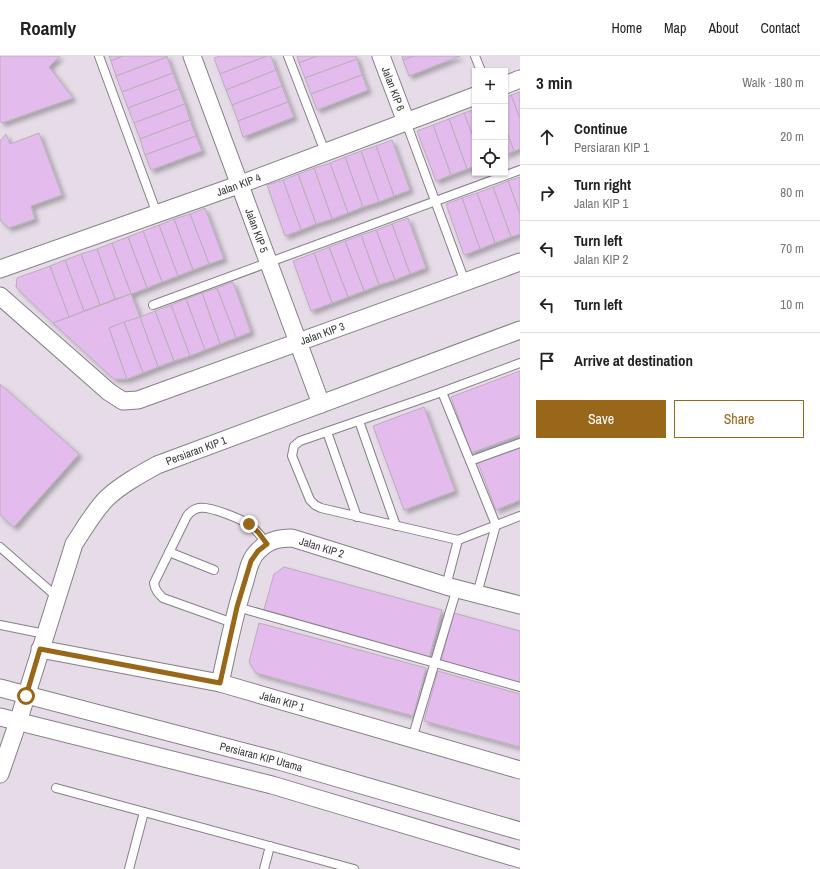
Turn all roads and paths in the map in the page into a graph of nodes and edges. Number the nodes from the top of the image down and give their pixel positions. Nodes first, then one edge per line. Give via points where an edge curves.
1 (99, 56) edge
2 (192, 56) edge
3 (288, 56) edge
4 (381, 56) edge
5 (475, 56) edge
6 (480, 68) edge
7 (520, 79) edge
8 (508, 84) edge
9 (472, 97) edge
10 (406, 122) junction
11 (325, 152) junction
12 (520, 170) edge
13 (241, 184) junction
14 (435, 201) junction
15 (157, 214) junction
16 (269, 262) junction
17 (520, 262) edge
18 (0, 269) edge
19 (465, 282) junction
20 (0, 296) edge
21 (153, 305) dead end
22 (520, 330) edge
23 (299, 342) junction
24 (520, 363) edge
25 (442, 392) junction
26 (321, 404) junction
27 (359, 421) junction
28 (327, 432) junction
29 (520, 443) edge
30 (470, 461) junction
31 (357, 516) junction
32 (520, 516) edge
33 (496, 525) junction
34 (396, 526) junction
35 (458, 540) junction
36 (267, 544) junction
37 (0, 548) edge
38 (169, 552) junction
39 (214, 570) dead end
40 (451, 587) junction
41 (477, 594) junction
42 (57, 597) junction
43 (520, 605) edge
44 (237, 607) junction
45 (233, 623) junction
46 (0, 625) edge
47 (43, 641) junction
48 (435, 664) junction
49 (220, 683) junction
50 (520, 687) edge
51 (0, 688) edge
52 (26, 696) junction
53 (0, 717) edge
54 (18, 722) junction
55 (412, 739) junction
56 (520, 770) edge
57 (0, 775) edge
58 (56, 788) dead end
59 (144, 812) junction
60 (520, 831) edge
61 (270, 846) junction
62 (520, 859) edge
63 (129, 869) edge
64 (264, 869) edge
65 (354, 869) edge

1 - 15 lane
2 - 13 street, Jalan KIP 5
3 - 11 lane
4 - 10 street, Jalan KIP 6
5 - 6 lane
7 - 8 street
9 - 10 street, Jalan KIP 4
10 - 11 street, Jalan KIP 4
10 - 14 lane
11 - 13 street, Jalan KIP 4
12 - 14 lane
13 - 15 street, Jalan KIP 4
13 - 16 street, Jalan KIP 5
14 - 16 lane
14 - 19 lane
15 - 18 street, Jalan KIP 4
16 - 21 lane
16 - 23 street, Jalan KIP 5
17 - 19 street, Jalan KIP 3
19 - 23 street, Jalan KIP 3
20 - 23 street, Jalan KIP 3 via 109,392 123,401 138,400
22 - 26 street, Persiaran KIP 1
23 - 26 street, Jalan KIP 5
24 - 25 lane
25 - 27 lane
25 - 30 lane
26 - 42 street, Persiaran KIP 1 via 156,466 135,477 107,498 74,544
27 - 28 lane
27 - 34 lane
28 - 31 lane
28 - 31 lane via 300,441 294,446 292,456 310,500 315,505
29 - 30 lane
30 - 33 lane
31 - 34 lane
32 - 33 lane
33 - 35 lane
33 - 41 lane
34 - 35 lane
35 - 40 lane
36 - 38 lane via 249,524 235,517 199,508 186,516
36 - 40 street, Jalan KIP 2 via 279,538 292,538
36 - 44 street, Jalan KIP 2 via 251,561
37 - 42 lane
38 - 39 lane
38 - 45 lane via 154,583 157,593 163,598
40 - 41 street, Jalan KIP 2
40 - 48 lane
41 - 43 street, Jalan KIP 2
42 - 47 street, Persiaran KIP 1
44 - 45 street, Jalan KIP 2
44 - 48 lane
45 - 49 street, Jalan KIP 2
46 - 47 lane
47 - 49 street, Jalan KIP 1
47 - 52 street, Persiaran KIP 1
48 - 50 lane
48 - 55 lane
49 - 55 street, Jalan KIP 1
51 - 52 street, Persiaran KIP Utama
52 - 54 street, Persiaran KIP 1
52 - 60 street, Persiaran KIP Utama via 279,761
53 - 54 street
54 - 57 street, Persiaran KIP 1
54 - 62 street via 272,785
55 - 56 street, Jalan KIP 1
58 - 59 lane
59 - 61 lane
59 - 63 lane
61 - 64 lane
61 - 65 lane

